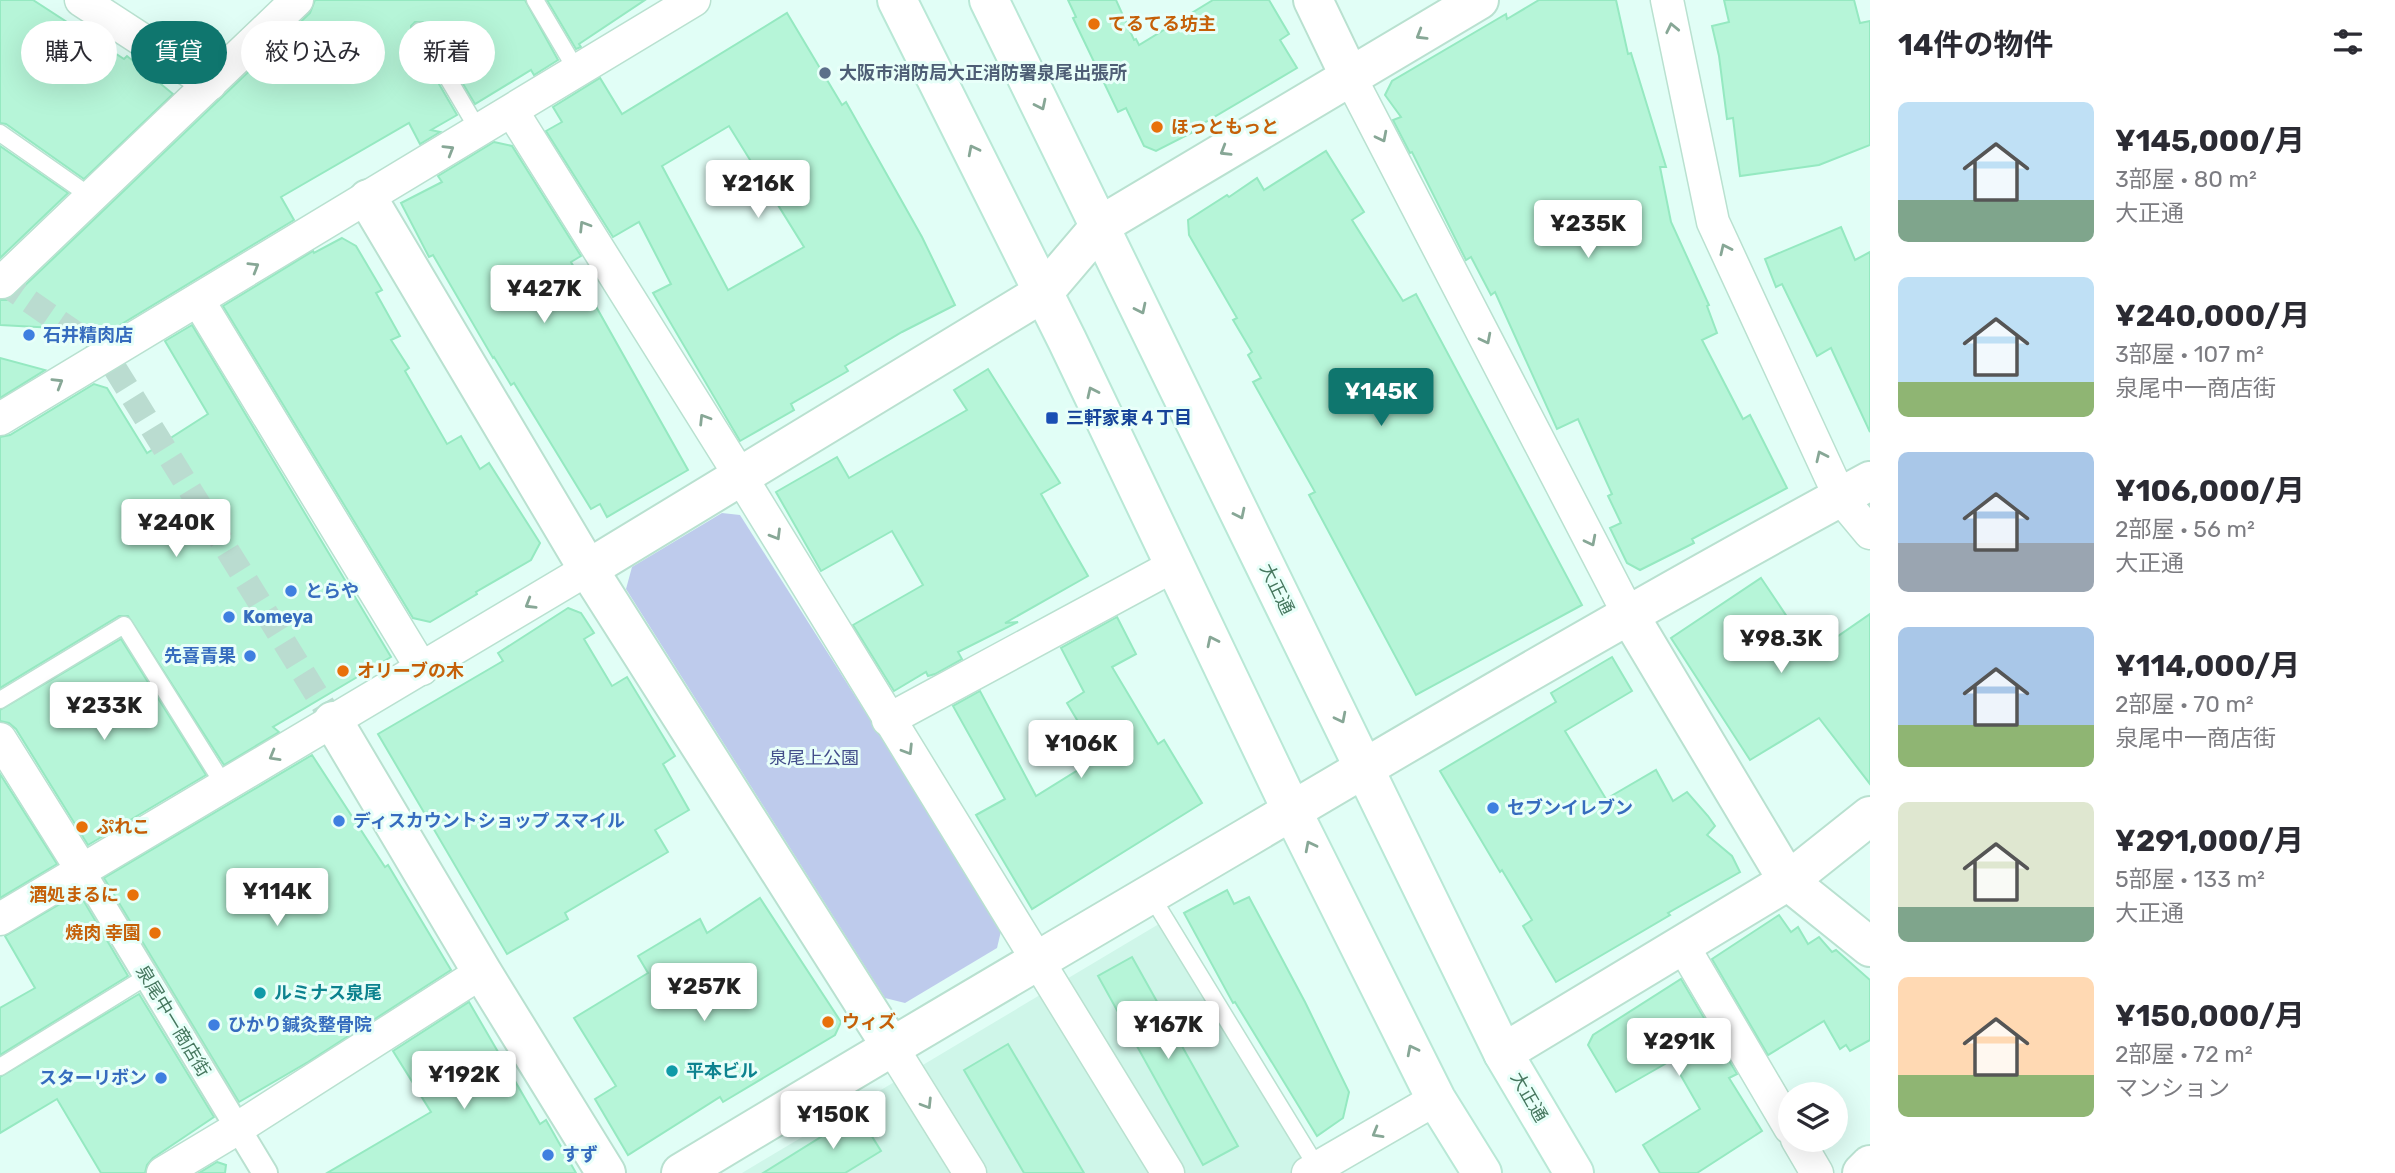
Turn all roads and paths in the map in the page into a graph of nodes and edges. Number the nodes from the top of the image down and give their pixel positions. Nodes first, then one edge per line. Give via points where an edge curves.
1 (81, 0) edge
2 (297, 0) edge
3 (535, 0) edge
4 (897, 0) edge
5 (989, 0) edge
6 (1314, 0) edge
7 (1479, 0) edge
8 (1667, 0) edge
9 (686, 2) edge
10 (131, 33) edge
11 (227, 68) edge
12 (577, 71) junction
13 (1350, 76) junction
14 (210, 84) edge
15 (451, 84) edge
16 (512, 111) junction
17 (479, 131) junction
18 (0, 133) edge
19 (90, 196) junction
20 (368, 199) junction
21 (1101, 225) junction
22 (2, 282) edge
23 (1044, 292) junction
24 (198, 300) junction
25 (0, 419) edge
26 (741, 477) junction
27 (1855, 489) edge
28 (1870, 533) edge
29 (1175, 565) junction
30 (588, 569) junction
31 (1629, 615) junction
32 (422, 669) junction
33 (0, 700) edge
34 (888, 720) junction
35 (333, 722) junction
36 (1, 744) edge
37 (1366, 768) junction
38 (224, 785) junction
39 (1292, 811) junction
40 (1870, 816) edge
41 (82, 870) junction
42 (1788, 881) junction
43 (1150, 894) junction
44 (0, 919) edge
45 (1683, 946) junction
46 (1870, 947) edge
47 (1038, 960) junction
48 (482, 972) junction
49 (146, 977) junction
50 (891, 1046) junction
51 (1503, 1053) junction
52 (0, 1067) edge
53 (1436, 1099) junction
54 (1778, 1108) edge
55 (238, 1128) junction
56 (1805, 1152) edge
57 (1870, 1166) edge
58 (1315, 1171) edge
59 (163, 1173) edge
60 (265, 1173) edge
61 (606, 1173) edge
62 (681, 1173) edge
63 (970, 1173) edge
64 (1168, 1173) edge
65 (1482, 1173) edge
66 (1574, 1173) edge
67 (1817, 1173) edge
68 (1862, 1173) edge

1 - 10 street
2 - 11 street
3 - 12 lane
23 -> 4 street
5 -> 21 street, 大正通
6 - 13 street
7 -> 13 street
27 -> 8 street via 1713,222
9 - 12 street
12 - 16 street
13 -> 21 street
13 -> 31 street
14 - 19 street
15 - 17 lane
16 - 17 street
26 -> 16 street
20 -> 17 street
18 - 19 lane
19 - 22 street
24 -> 20 street
20 - 30 street
21 - 23 street
21 -> 37 street, 大正通
23 - 26 street
29 -> 23 street
25 -> 24 street
24 - 32 street
26 - 30 street
26 -> 34 street
27 - 28 street
27 - 31 street
29 - 34 street
39 -> 29 street
30 -> 32 street
30 - 50 street
31 - 37 street
31 - 42 street
32 - 35 street
33 - 38 lane via 124,625
34 -> 47 street
35 -> 38 street
35 - 48 street
36 - 41 street
37 - 39 street
37 - 51 street, 大正通
38 - 41 street
39 - 43 street
53 -> 39 street
40 - 42 street
41 - 44 street
41 - 49 street, 泉尾中一商店街
42 - 45 street
42 - 46 street
43 - 47 street
43 - 58 lane
45 - 51 street
45 - 54 street
47 - 50 street
47 - 64 street
48 - 55 street
48 - 61 street
49 - 52 lane
49 - 55 street, 泉尾中一商店街
50 - 62 street
50 -> 63 street
51 - 66 street, 大正通
53 -> 58 street
53 - 65 street
55 - 59 street
55 - 60 street, 泉尾中一商店街
56 - 67 street
57 - 68 street

